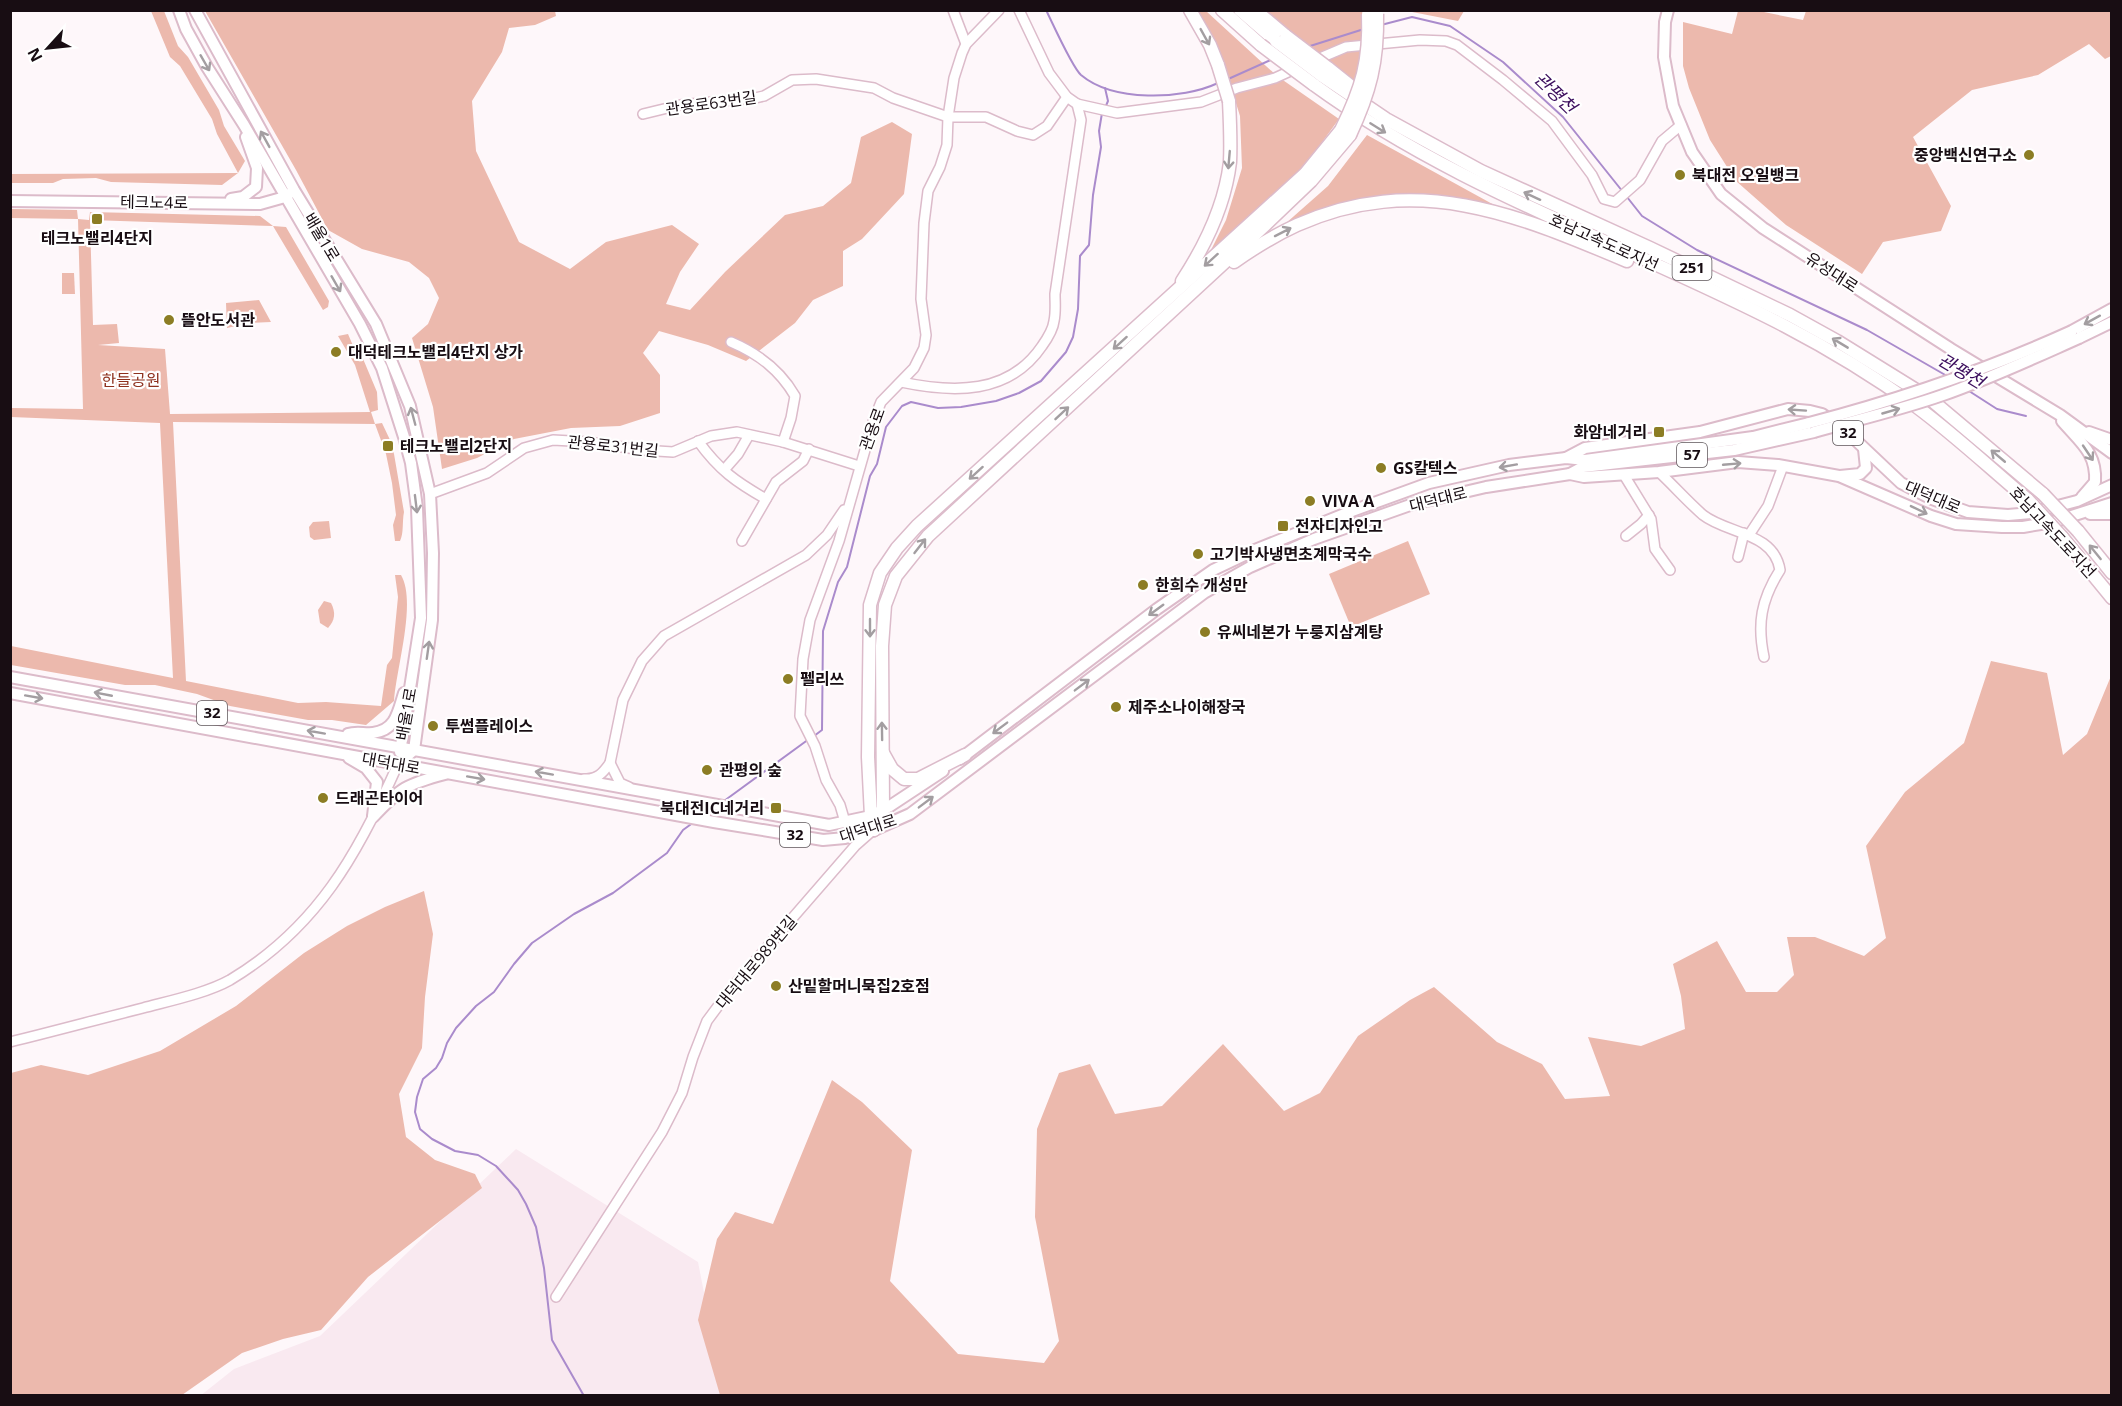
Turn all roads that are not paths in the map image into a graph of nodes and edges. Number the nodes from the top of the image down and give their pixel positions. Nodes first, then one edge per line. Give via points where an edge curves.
1 (179, 10) edge
2 (195, 10) edge
3 (953, 10) edge
4 (999, 10) edge
5 (1018, 10) edge
6 (1190, 10) edge
7 (1222, 10) edge
8 (1240, 10) edge
9 (1255, 10) edge
10 (1668, 10) edge
11 (1372, 12) edge
12 (1281, 38) junction
13 (966, 44) junction
14 (1321, 76) junction
15 (1066, 97) junction
16 (1080, 105) junction
17 (643, 114) dead end
18 (948, 117) junction
19 (244, 125) junction
20 (1681, 125) junction
21 (1346, 132) junction
22 (289, 194) junction
23 (10, 201) edge
24 (222, 203) junction
25 (1198, 286) junction
26 (1164, 303) junction
27 (2112, 309) edge
28 (2112, 322) edge
29 (1784, 326) junction
30 (2076, 335) junction
31 (731, 342) dead end
32 (901, 382) junction
33 (2052, 410) junction
34 (1812, 427) junction
35 (2081, 429) junction
36 (749, 435) junction
37 (2112, 440) edge
38 (698, 441) junction
39 (783, 442) junction
40 (809, 449) junction
41 (1864, 449) junction
42 (2112, 453) edge
43 (1566, 458) junction
44 (859, 466) junction
45 (1783, 466) junction
46 (724, 470) junction
47 (1659, 472) junction
48 (1570, 474) junction
49 (1624, 475) junction
50 (1839, 476) junction
51 (2112, 485) edge
52 (430, 494) junction
53 (2092, 494) junction
54 (852, 495) junction
55 (766, 500) junction
56 (2077, 501) junction
57 (2112, 503) edge
58 (2112, 514) edge
59 (1649, 515) junction
60 (2080, 515) junction
61 (1747, 534) junction
62 (826, 535) junction
63 (1626, 536) dead end
64 (742, 541) dead end
65 (839, 541) junction
66 (1738, 557) dead end
67 (1670, 570) dead end
68 (2112, 573) edge
69 (2112, 598) edge
70 (1764, 657) dead end
71 (10, 676) edge
72 (411, 684) junction
73 (10, 693) edge
74 (125, 698) junction
75 (101, 710) junction
76 (342, 736) junction
77 (400, 747) junction
78 (414, 750) junction
79 (883, 752) junction
80 (341, 753) junction
81 (965, 755) junction
82 (610, 763) junction
83 (398, 764) junction
84 (448, 773) junction
85 (576, 779) junction
86 (633, 789) junction
87 (883, 810) junction
88 (871, 816) junction
89 (373, 817) junction
90 (845, 822) junction
91 (874, 830) junction
92 (10, 1042) edge
93 (556, 1297) dead end

1 -> 19 main road, 배울1로 via 207,67
22 -> 2 main road, 배울1로
3 - 13 street
4 - 13 street
5 - 15 street via 1049,73
6 -> 26 highway, bridge via 1210,45 1229,102 1230,162 1222,200 1198,255
7 - 14 highway, 호남고속도로지선 / 251, bridge via 1261,45
8 - 12 highway
9 - 12 highway
10 - 20 main road, 유성대로 via 1664,57 1673,106
11 - 21 highway, bridge via 1378,41 1373,75 1365,104
12 - 14 highway, bridge
13 - 18 street, 관용로 via 954,78
14 -> 29 highway, 호남고속도로지선 / 251 via 1377,128 1476,182
68 -> 14 highway, 호남고속도로지선 / 251, bridge via 2043,494 1929,398 1790,315 1481,171 1407,132 1396,118
15 - 16 street
15 - 18 street via 1047,126 1033,135 986,117
16 - 20 street via 1117,113 1201,102 1275,78 1346,46 1446,41 1457,45 1552,121 1592,175 1604,200 1615,202 1640,180 1662,141
16 - 32 street via 1054,323 1034,358 1020,370 980,387 928,388
17 - 18 street, 관용로63번길 via 680,105 755,98 792,80 816,79 874,88
18 - 32 street, 관용로 via 947,144 928,191 924,223 924,348
19 - 22 main road, 배울1로
19 - 24 main road via 257,168 255,187 243,197
20 - 33 main road, 유성대로 via 1692,152 1721,194 1763,228
21 - 25 highway via 1311,181
21 -> 26 highway
22 - 24 main road, 테크노4로 via 260,204
52 -> 22 main road, 배울1로 via 410,406 376,324
22 -> 72 main road, 배울1로 via 382,369 406,445 417,508 421,607
23 - 24 main road, 테크노4로
25 -> 29 highway via 1278,234 1319,216 1379,202 1438,201 1485,208 1555,230 1769,326
79 -> 25 highway via 885,605 896,576 928,536
26 -> 88 highway via 917,526 880,573 870,605
27 -> 30 main road, 57
28 - 30 main road, 57
29 - 69 highway, 호남고속도로지선 / 251, bridge via 1867,373 1918,408 2028,500
30 - 34 main road, 57, bridge
31 - 39 street via 776,369 795,396
32 - 44 street, 관용로 via 881,402
33 - 35 main road, 유성대로
33 -> 56 main road via 2091,454 2095,464 2095,482
34 - 43 main road, 대덕대로 / 57 via 1585,460
34 - 48 main road, 대덕대로 / 57 via 1734,450 1582,467
35 - 37 main road
35 - 42 main road, 유성대로
36 - 38 street, 관용로31번길 via 727,432
36 - 39 street, 관용로31번길
36 - 46 street
38 - 46 street
38 - 52 street, 관용로31번길 via 673,452 589,442 541,442 524,448 487,473
39 - 40 street, 관용로31번길
40 - 44 street, 관용로31번길
40 - 55 street via 803,461 776,482
41 -> 43 main road, 대덕대로 / 32 via 1822,414 1788,409 1700,432 1585,448
41 - 50 main road via 1866,468 1860,474
41 - 56 main road, 대덕대로 / 32 via 1901,483 1968,512 2031,513
43 -> 81 main road, 대덕대로 / 32 via 1509,465 1429,483 1290,535 1213,570
44 - 54 street, 관용로
47 -> 45 main road, 대덕대로 / 32 via 1738,462
45 - 50 main road, 대덕대로 / 32
45 - 61 street via 1768,506
46 - 55 street via 735,482
47 - 49 main road, 대덕대로 / 32
47 - 61 street via 1705,516
48 - 49 main road, 대덕대로 / 32
91 -> 48 main road, 대덕대로 / 32 via 910,814 1204,593 1250,567 1314,539 1413,504
49 - 59 street
50 -> 60 main road, 대덕대로 / 32 via 1956,524 2023,527
51 - 53 main road, 대덕대로 / 32
78 -> 52 main road, 배울1로 via 432,620 434,553
53 - 56 main road, 대덕대로 / 32
53 - 60 main road via 2101,499 2098,505
54 - 62 street
54 - 65 street, 관용로
55 - 64 street
57 - 60 main road, 대덕대로
58 - 60 main road, 32
59 - 63 street
59 - 67 street via 1655,549
61 - 66 street
61 - 70 street via 1774,552 1780,570 1762,605 1759,635
62 - 65 street
62 - 82 street via 806,555 664,636 642,662 623,700
65 - 90 street, 관용로 via 810,620 800,716
74 -> 71 main road, 대덕대로 / 32
72 - 76 main road via 405,690 398,715 387,729
72 - 77 main road, 배울1로
73 -> 75 main road, 대덕대로 / 32
74 - 75 main road via 125,708 109,706
76 -> 74 main road, 대덕대로 / 32
75 - 80 main road, 대덕대로 / 32
76 - 77 main road, 대덕대로 / 32
77 - 78 main road, 대덕대로 / 32
77 - 83 main road, 배울1로
78 - 83 main road, 배울1로
85 -> 78 main road, 대덕대로 / 32
79 - 81 highway via 892,769 904,779 918,778
79 - 87 highway
80 - 83 main road, 대덕대로 / 32
80 - 89 main road via 366,768 377,782
81 - 87 main road, 대덕대로 / 32
82 - 85 street via 591,780
82 - 86 street via 620,783
83 - 84 main road, 대덕대로 / 32
83 - 89 street
84 - 89 main road via 400,790
84 -> 91 main road, 대덕대로 / 32 via 823,840
85 - 86 main road, 대덕대로 / 32
86 - 90 main road, 대덕대로 / 32 via 829,825
87 - 88 main road, 대덕대로 / 32
87 - 91 highway
88 - 90 main road, 대덕대로 / 32
88 - 91 highway
89 - 92 street via 329,892 293,934 228,981 180,998
91 - 93 street, 대덕대로989번길 via 855,846 707,1021 682,1093 662,1132

